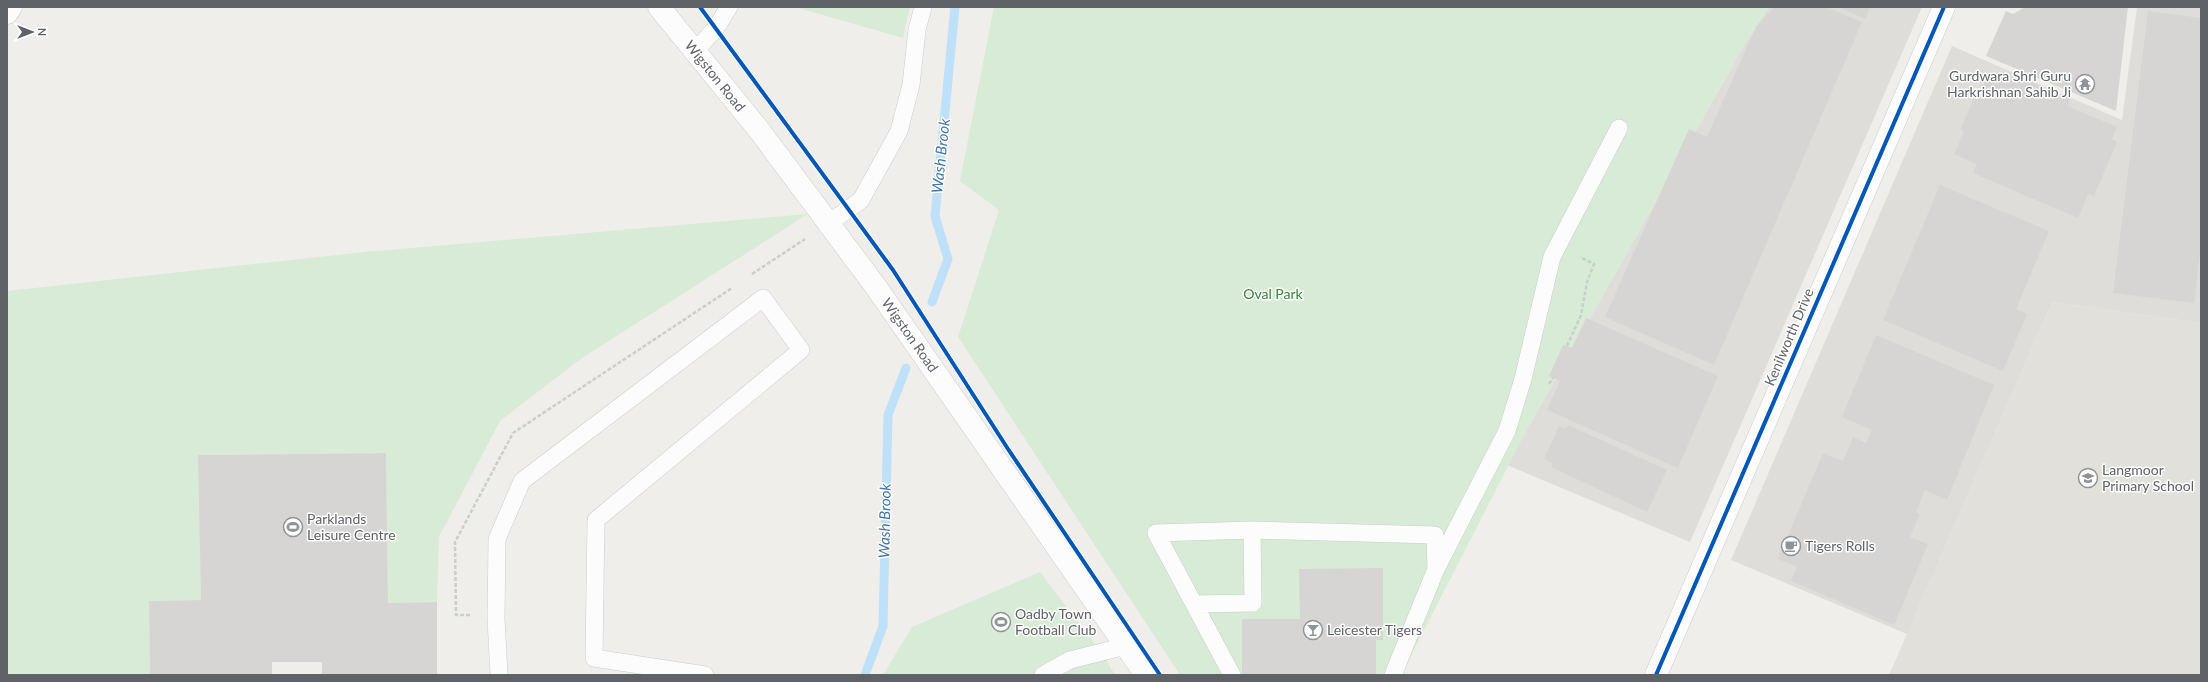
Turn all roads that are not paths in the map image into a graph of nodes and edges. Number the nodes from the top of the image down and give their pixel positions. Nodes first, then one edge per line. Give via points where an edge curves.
1 (11, 7) edge
2 (659, 7) edge
3 (729, 7) edge
4 (923, 7) edge
5 (1944, 7) edge
6 (7, 13) edge
7 (695, 51) junction
8 (1619, 128) dead end
9 (829, 223) junction
10 (1252, 530) junction
11 (1436, 569) junction
12 (1194, 604) junction
13 (1126, 646) junction
14 (499, 675) edge
15 (705, 675) edge
16 (1044, 675) edge
17 (1146, 675) edge
18 (1232, 675) edge
19 (1393, 675) edge
20 (1656, 675) edge

1 - 6 main road
2 - 7 main road, Wigston Road
3 - 7 lane via 716,28
4 - 9 lane via 917,30 911,85 899,132 861,200
5 - 20 main road, Kenilworth Drive
7 - 9 main road, Wigston Road
8 - 11 lane via 1552,257 1523,379 1507,431
9 - 13 main road, Wigston Road
10 - 11 lane via 1435,535
10 - 12 lane via 1253,604
10 - 12 lane via 1156,533
11 - 19 lane
12 - 18 lane
13 - 16 lane via 1070,660
13 - 17 main road, Wigston Road
14 - 15 lane via 496,619 497,539 522,481 763,298 801,350 596,520 594,658

